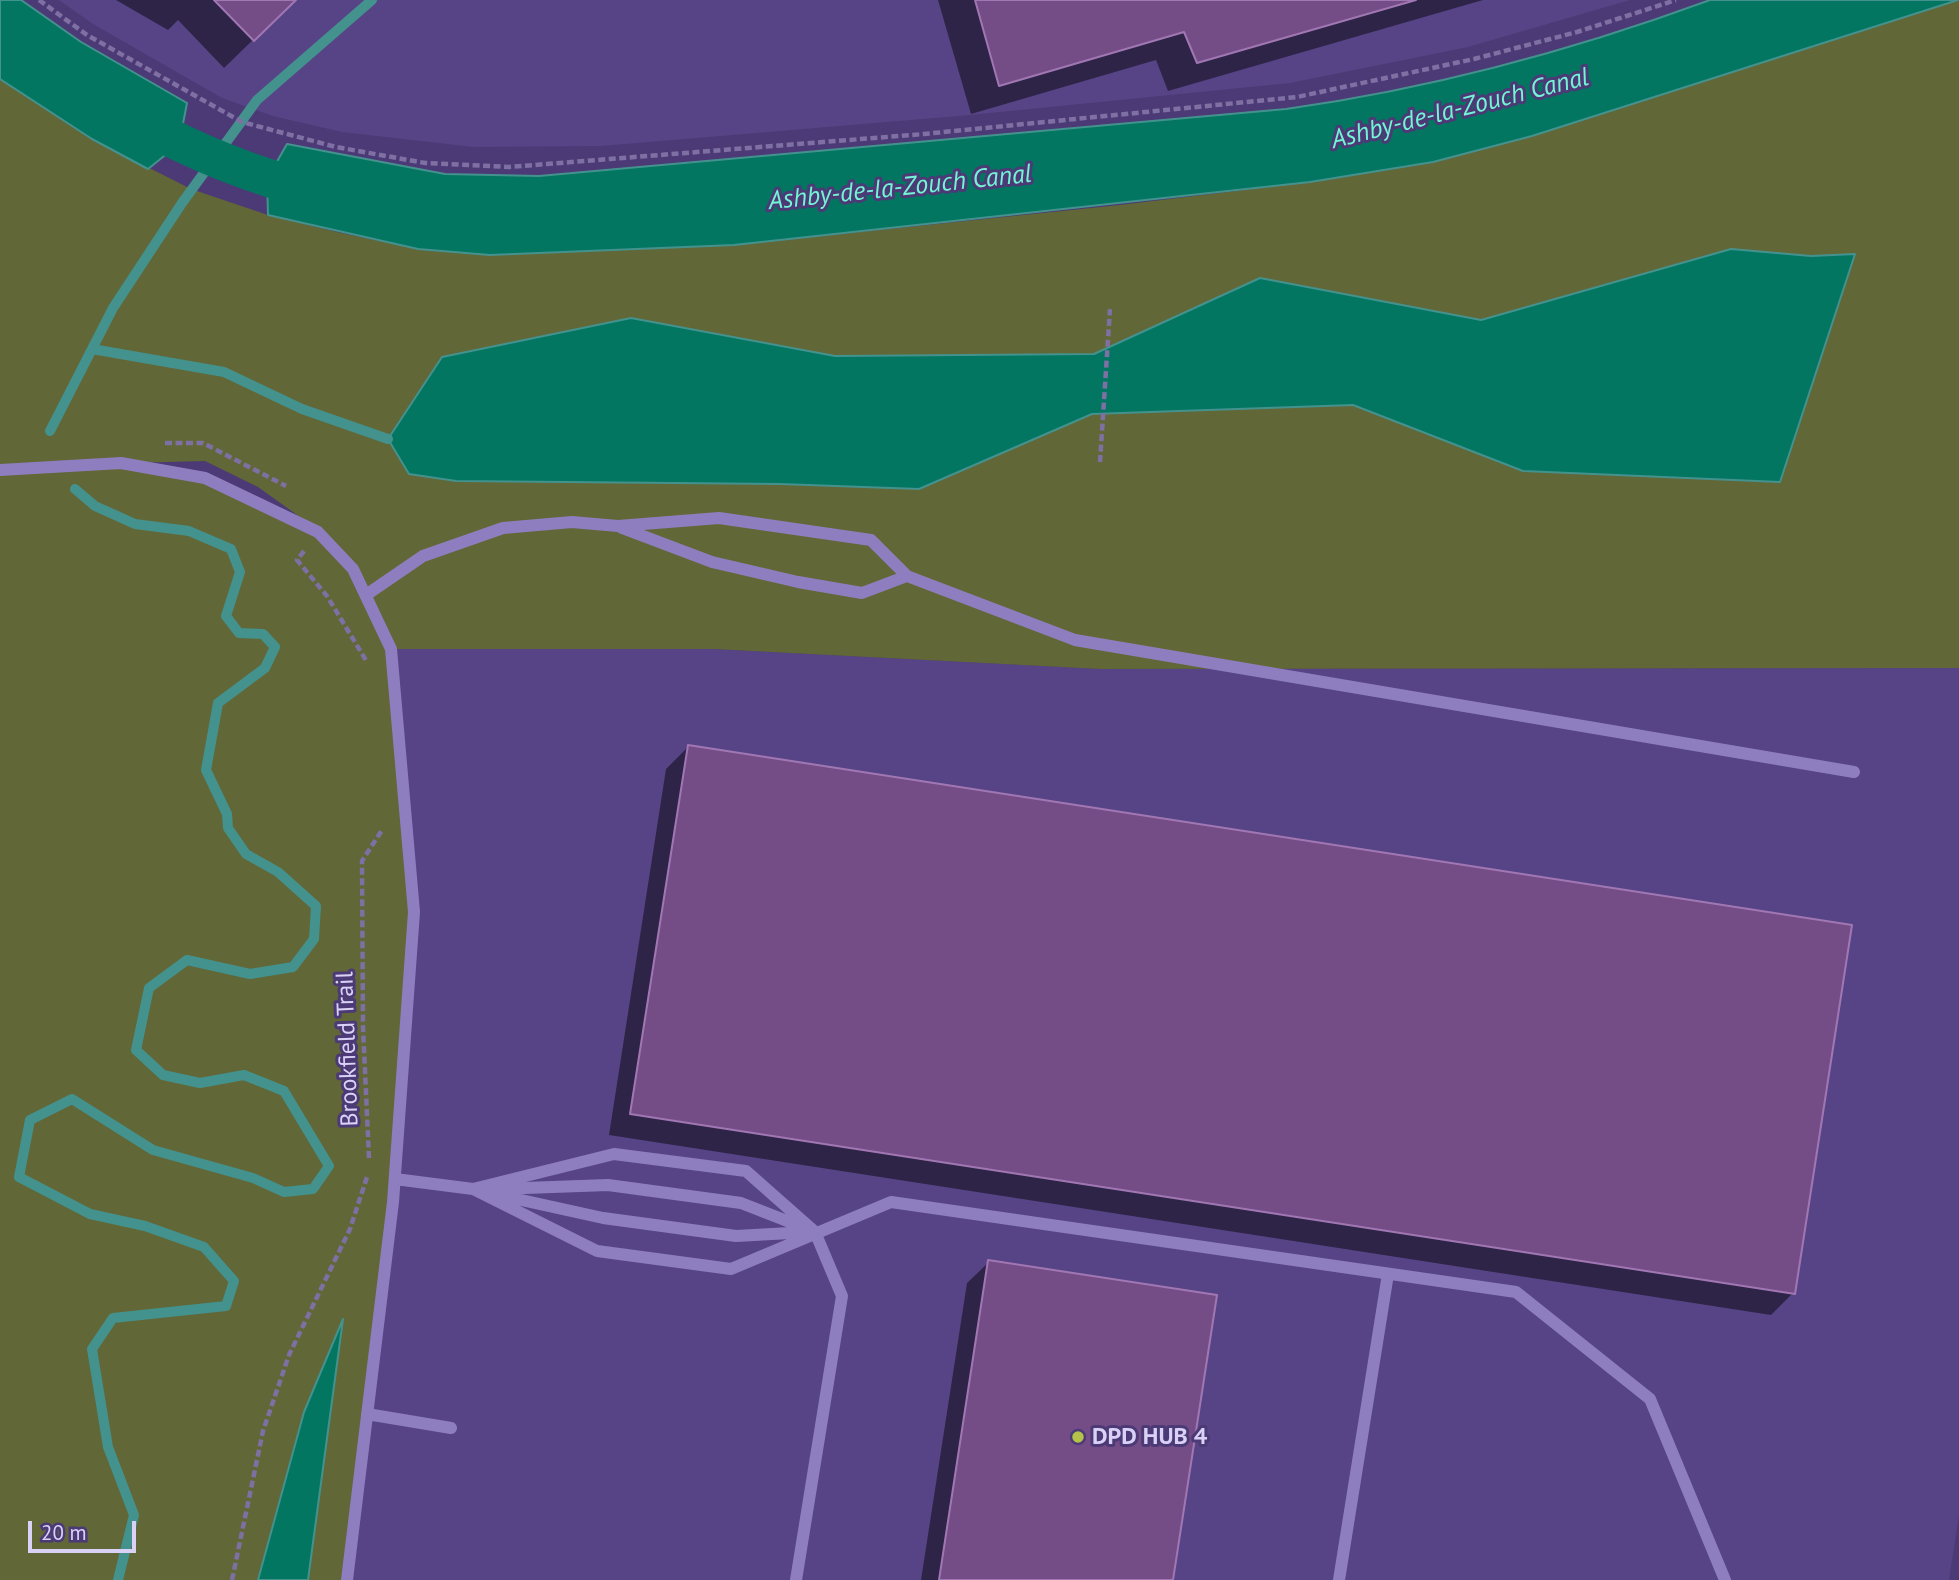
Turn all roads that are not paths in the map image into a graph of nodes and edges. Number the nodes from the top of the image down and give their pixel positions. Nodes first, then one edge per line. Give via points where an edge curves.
1 (0, 470) edge
2 (618, 526) junction
3 (906, 576) junction
4 (366, 595) junction
5 (1854, 772) dead end
6 (395, 1179) junction
7 (473, 1189) junction
8 (816, 1232) junction
9 (1388, 1274) junction
10 (368, 1414) junction
11 (451, 1428) dead end
12 (347, 1580) edge
13 (796, 1580) edge
14 (1339, 1580) edge
15 (1725, 1580) edge

1 - 4 street via 121,463 205,478 318,532 353,569
2 - 3 street via 712,562 798,582 862,593
2 - 3 street via 719,518 871,540
2 - 4 street via 572,522 503,528 423,556
3 - 5 street via 1075,640
4 - 6 street via 391,649 414,912
6 - 7 street
6 - 10 street
7 - 8 street via 603,1218 736,1236
7 - 8 street via 608,1185 741,1203
7 - 8 street via 597,1251 731,1269
7 - 8 street via 614,1154 746,1171
8 - 9 street via 891,1202
8 - 13 street via 842,1296
9 - 14 street
9 - 15 street via 1516,1292 1650,1399
10 - 11 street
10 - 12 street

